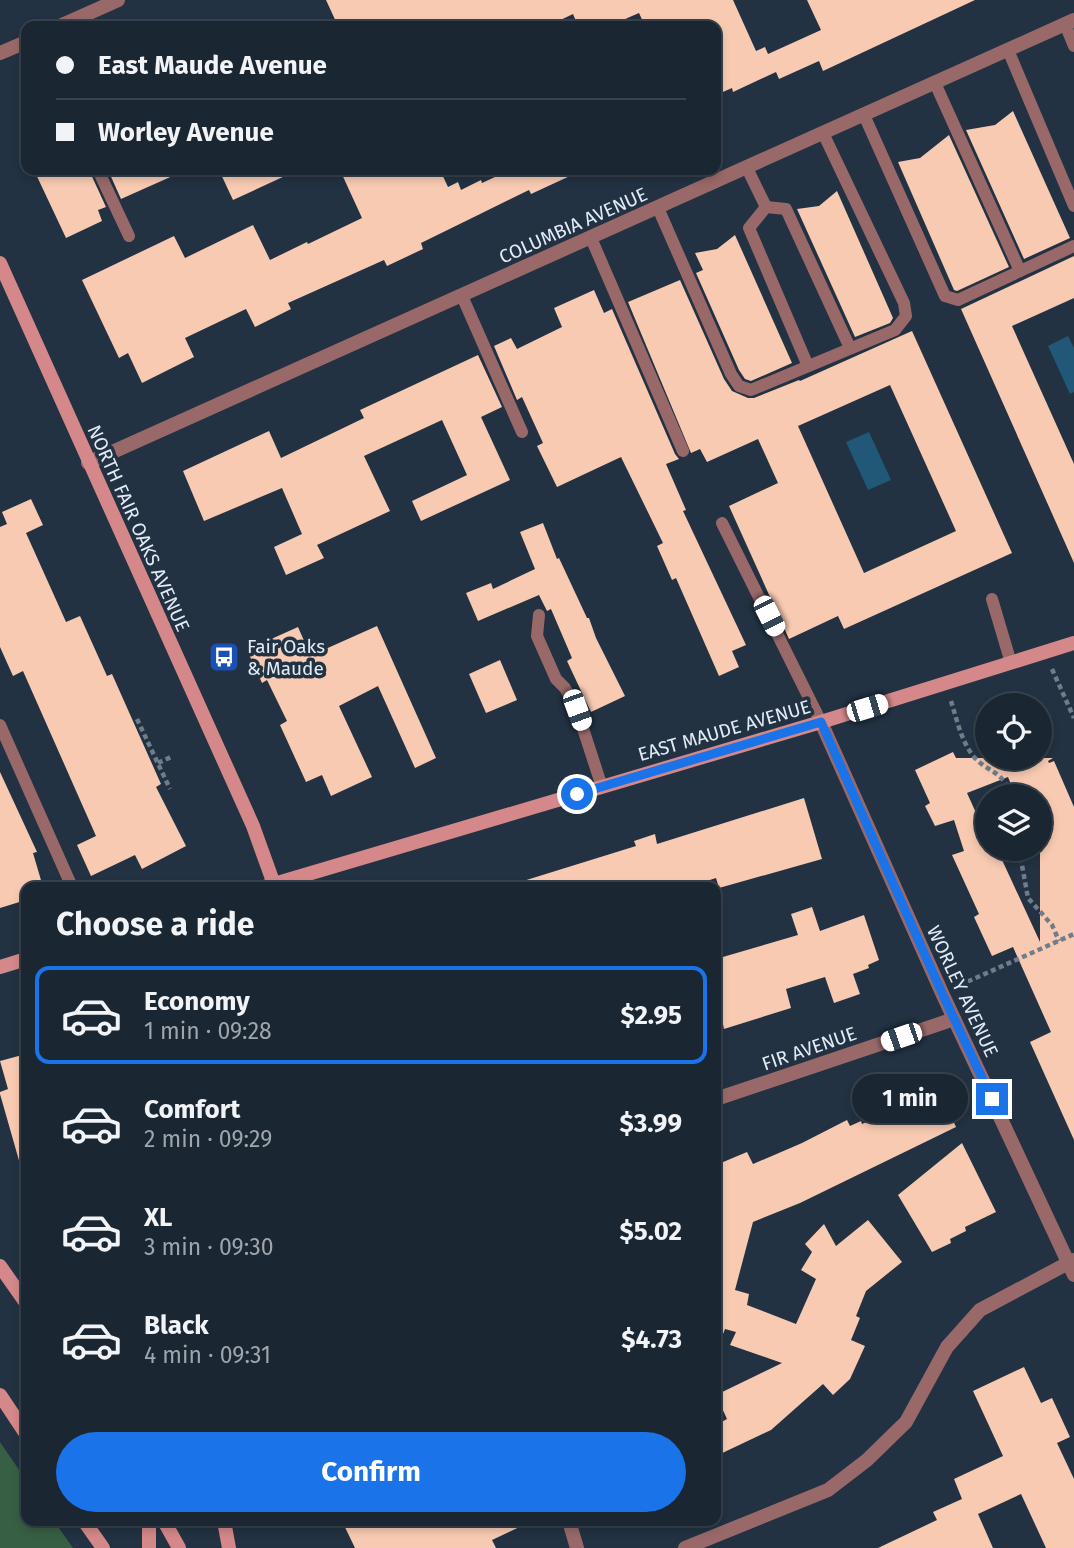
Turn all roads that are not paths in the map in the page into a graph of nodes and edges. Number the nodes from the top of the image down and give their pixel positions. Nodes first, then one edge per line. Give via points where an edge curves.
1 (118, 0) edge
2 (71, 21) edge
3 (1069, 22) edge
4 (21, 43) edge
5 (1074, 46) edge
6 (1008, 50) junction
7 (0, 53) edge
8 (935, 83) junction
9 (864, 115) junction
10 (823, 134) junction
11 (747, 168) junction
12 (101, 175) edge
13 (1074, 206) edge
14 (766, 207) junction
15 (658, 208) junction
16 (129, 236) dead end
17 (591, 238) junction
18 (1074, 246) edge
19 (0, 263) edge
20 (1020, 271) junction
21 (462, 296) junction
22 (850, 348) junction
23 (808, 366) junction
24 (522, 432) dead end
25 (683, 451) dead end
26 (88, 463) junction
27 (722, 523) dead end
28 (992, 599) dead end
29 (539, 615) dead end
30 (1074, 643) edge
31 (1011, 663) junction
32 (821, 722) junction
33 (0, 725) edge
34 (602, 787) junction
35 (70, 882) edge
36 (270, 882) edge
37 (284, 882) edge
38 (21, 961) edge
39 (0, 967) edge
40 (954, 1019) junction
41 (721, 1097) edge
42 (0, 1266) edge
43 (1072, 1266) edge
44 (21, 1296) edge
45 (0, 1395) edge
46 (21, 1426) edge
47 (88, 1526) edge
48 (149, 1526) edge
49 (167, 1526) edge
50 (225, 1526) edge
51 (570, 1526) edge
52 (103, 1548) edge
53 (149, 1548) edge
54 (179, 1548) edge
55 (229, 1548) edge
56 (577, 1548) edge
57 (685, 1548) edge

1 - 2 street
3 - 5 lane
3 - 6 street, COLUMBIA AVENUE
4 - 7 street
6 - 8 street, COLUMBIA AVENUE
6 - 13 lane
8 - 9 street, COLUMBIA AVENUE
8 - 20 lane
9 - 10 street, COLUMBIA AVENUE
9 - 20 lane via 945,296 958,300
10 - 11 street, COLUMBIA AVENUE
10 - 22 lane via 904,303 906,316 895,330
11 - 14 lane
11 - 15 street, COLUMBIA AVENUE
12 - 16 lane
14 - 22 lane via 786,209
14 - 23 lane via 748,228
15 - 17 street, COLUMBIA AVENUE
15 - 23 lane via 739,386 751,390
17 - 21 street, COLUMBIA AVENUE
17 - 25 lane
18 - 20 lane
19 - 26 main road, NORTH FAIR OAKS AVENUE
21 - 24 lane
21 - 26 street, COLUMBIA AVENUE
22 - 23 lane
26 - 36 main road, NORTH FAIR OAKS AVENUE via 253,826
27 - 32 lane
28 - 31 lane
29 - 34 lane via 537,636 556,679 577,710
30 - 31 main road, EAST MAUDE AVENUE
31 - 32 main road, EAST MAUDE AVENUE
32 - 34 main road, EAST MAUDE AVENUE
32 - 40 street, WORLEY AVENUE
33 - 35 lane
34 - 37 main road, EAST MAUDE AVENUE
38 - 39 main road
40 - 41 street, FIR AVENUE
40 - 43 street, WORLEY AVENUE
42 - 44 main road
43 - 57 street via 980,1310 947,1347 906,1422 828,1490
45 - 46 main road
47 - 52 main road
48 - 53 main road
49 - 54 main road
50 - 55 main road
51 - 56 street

